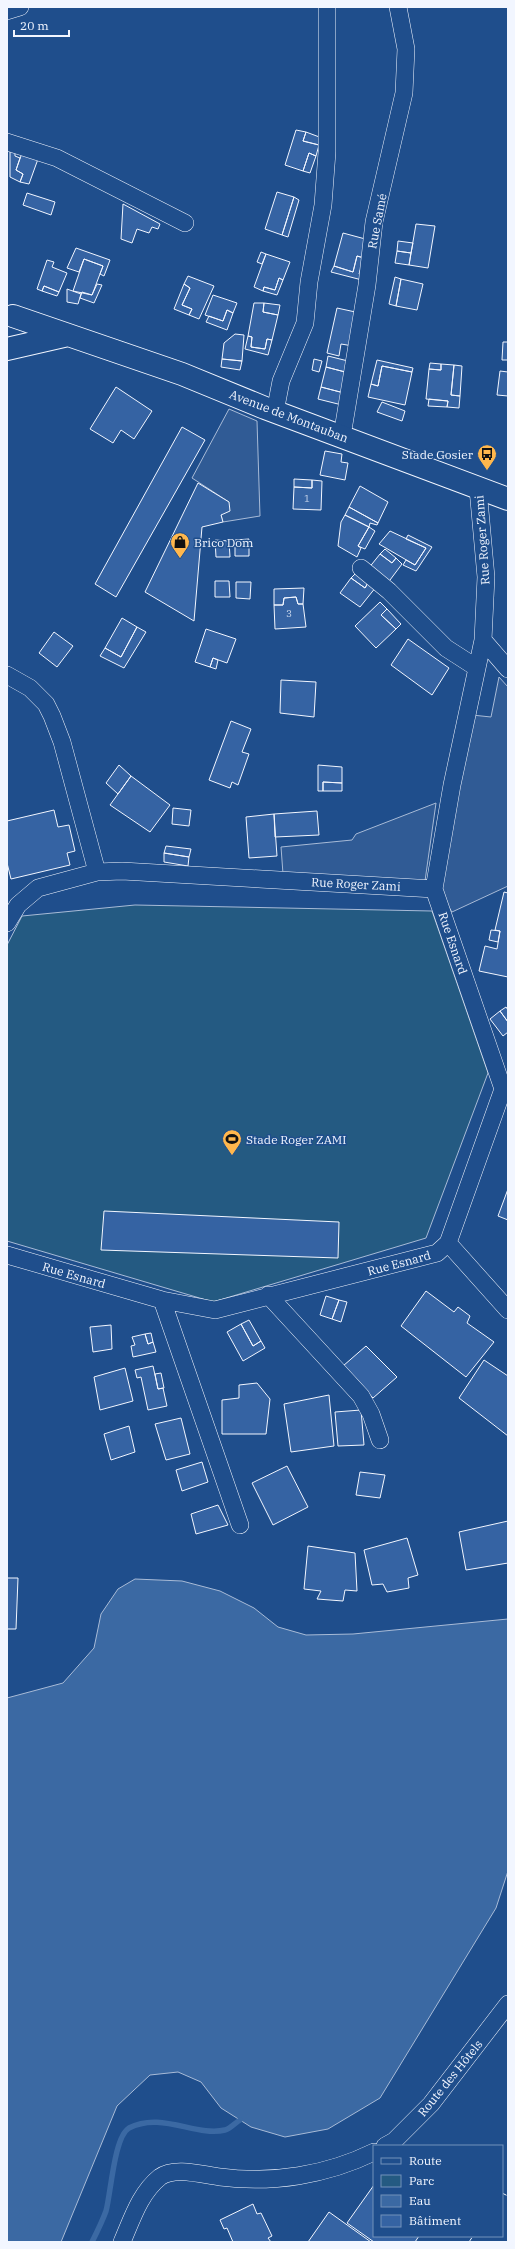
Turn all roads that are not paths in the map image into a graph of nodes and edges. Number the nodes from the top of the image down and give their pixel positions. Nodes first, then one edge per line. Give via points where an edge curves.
1 (20, 7) edge
2 (326, 7) edge
3 (398, 7) edge
4 (7, 11) edge
5 (7, 142) edge
6 (185, 222) dead end
7 (10, 311) edge
8 (68, 335) junction
9 (7, 348) edge
10 (275, 412) junction
11 (342, 436) junction
12 (478, 488) junction
13 (506, 496) edge
14 (361, 568) dead end
15 (483, 640) junction
16 (477, 668) junction
17 (508, 669) edge
18 (7, 675) edge
19 (98, 872) junction
20 (434, 889) junction
21 (7, 923) edge
22 (505, 1085) edge
23 (448, 1243) junction
24 (7, 1256) edge
25 (268, 1295) junction
26 (162, 1300) junction
27 (508, 1310) edge
28 (380, 1440) dead end
29 (240, 1525) dead end
30 (508, 2004) edge
31 (387, 2145) edge
32 (373, 2152) edge
33 (122, 2242) edge

1 - 4 street
2 - 10 street via 327,152 322,205 305,323 281,381
3 - 11 street, Rue Samé via 406,49 404,93 374,222 366,293
5 - 6 street via 57,158
7 - 8 main road, Avenue de Montauban
7 - 9 main road, Avenue de Montauban via 14,328 12,340
8 - 9 main road, Avenue de Montauban
8 - 10 main road, Avenue de Montauban via 182,374
10 - 11 main road, Avenue de Montauban
11 - 12 main road, Avenue de Montauban
12 - 13 main road, Avenue de Montauban
12 - 15 street, Rue Roger Zami via 486,577
14 - 16 street via 388,590 446,648
15 - 16 street, Rue Roger Zami
15 - 17 street
16 - 20 street, Rue Roger Zami via 452,785
18 - 19 street via 30,688 46,704 52,716 62,742
19 - 20 street, Rue Roger Zami via 122,871
19 - 21 street, Rue Roger Zami via 82,874 38,888 18,905
20 - 22 street, Rue Esnard
22 - 23 street, Rue Esnard
23 - 25 street, Rue Esnard via 428,1257
23 - 27 street
24 - 26 street, Rue Esnard
25 - 26 street, Rue Esnard via 215,1310
25 - 28 street via 361,1396 371,1414
26 - 29 street
30 - 31 street, Route des Hôtels via 431,2104
32 - 33 street via 351,2163 321,2172 248,2181 178,2172 161,2176 143,2195

